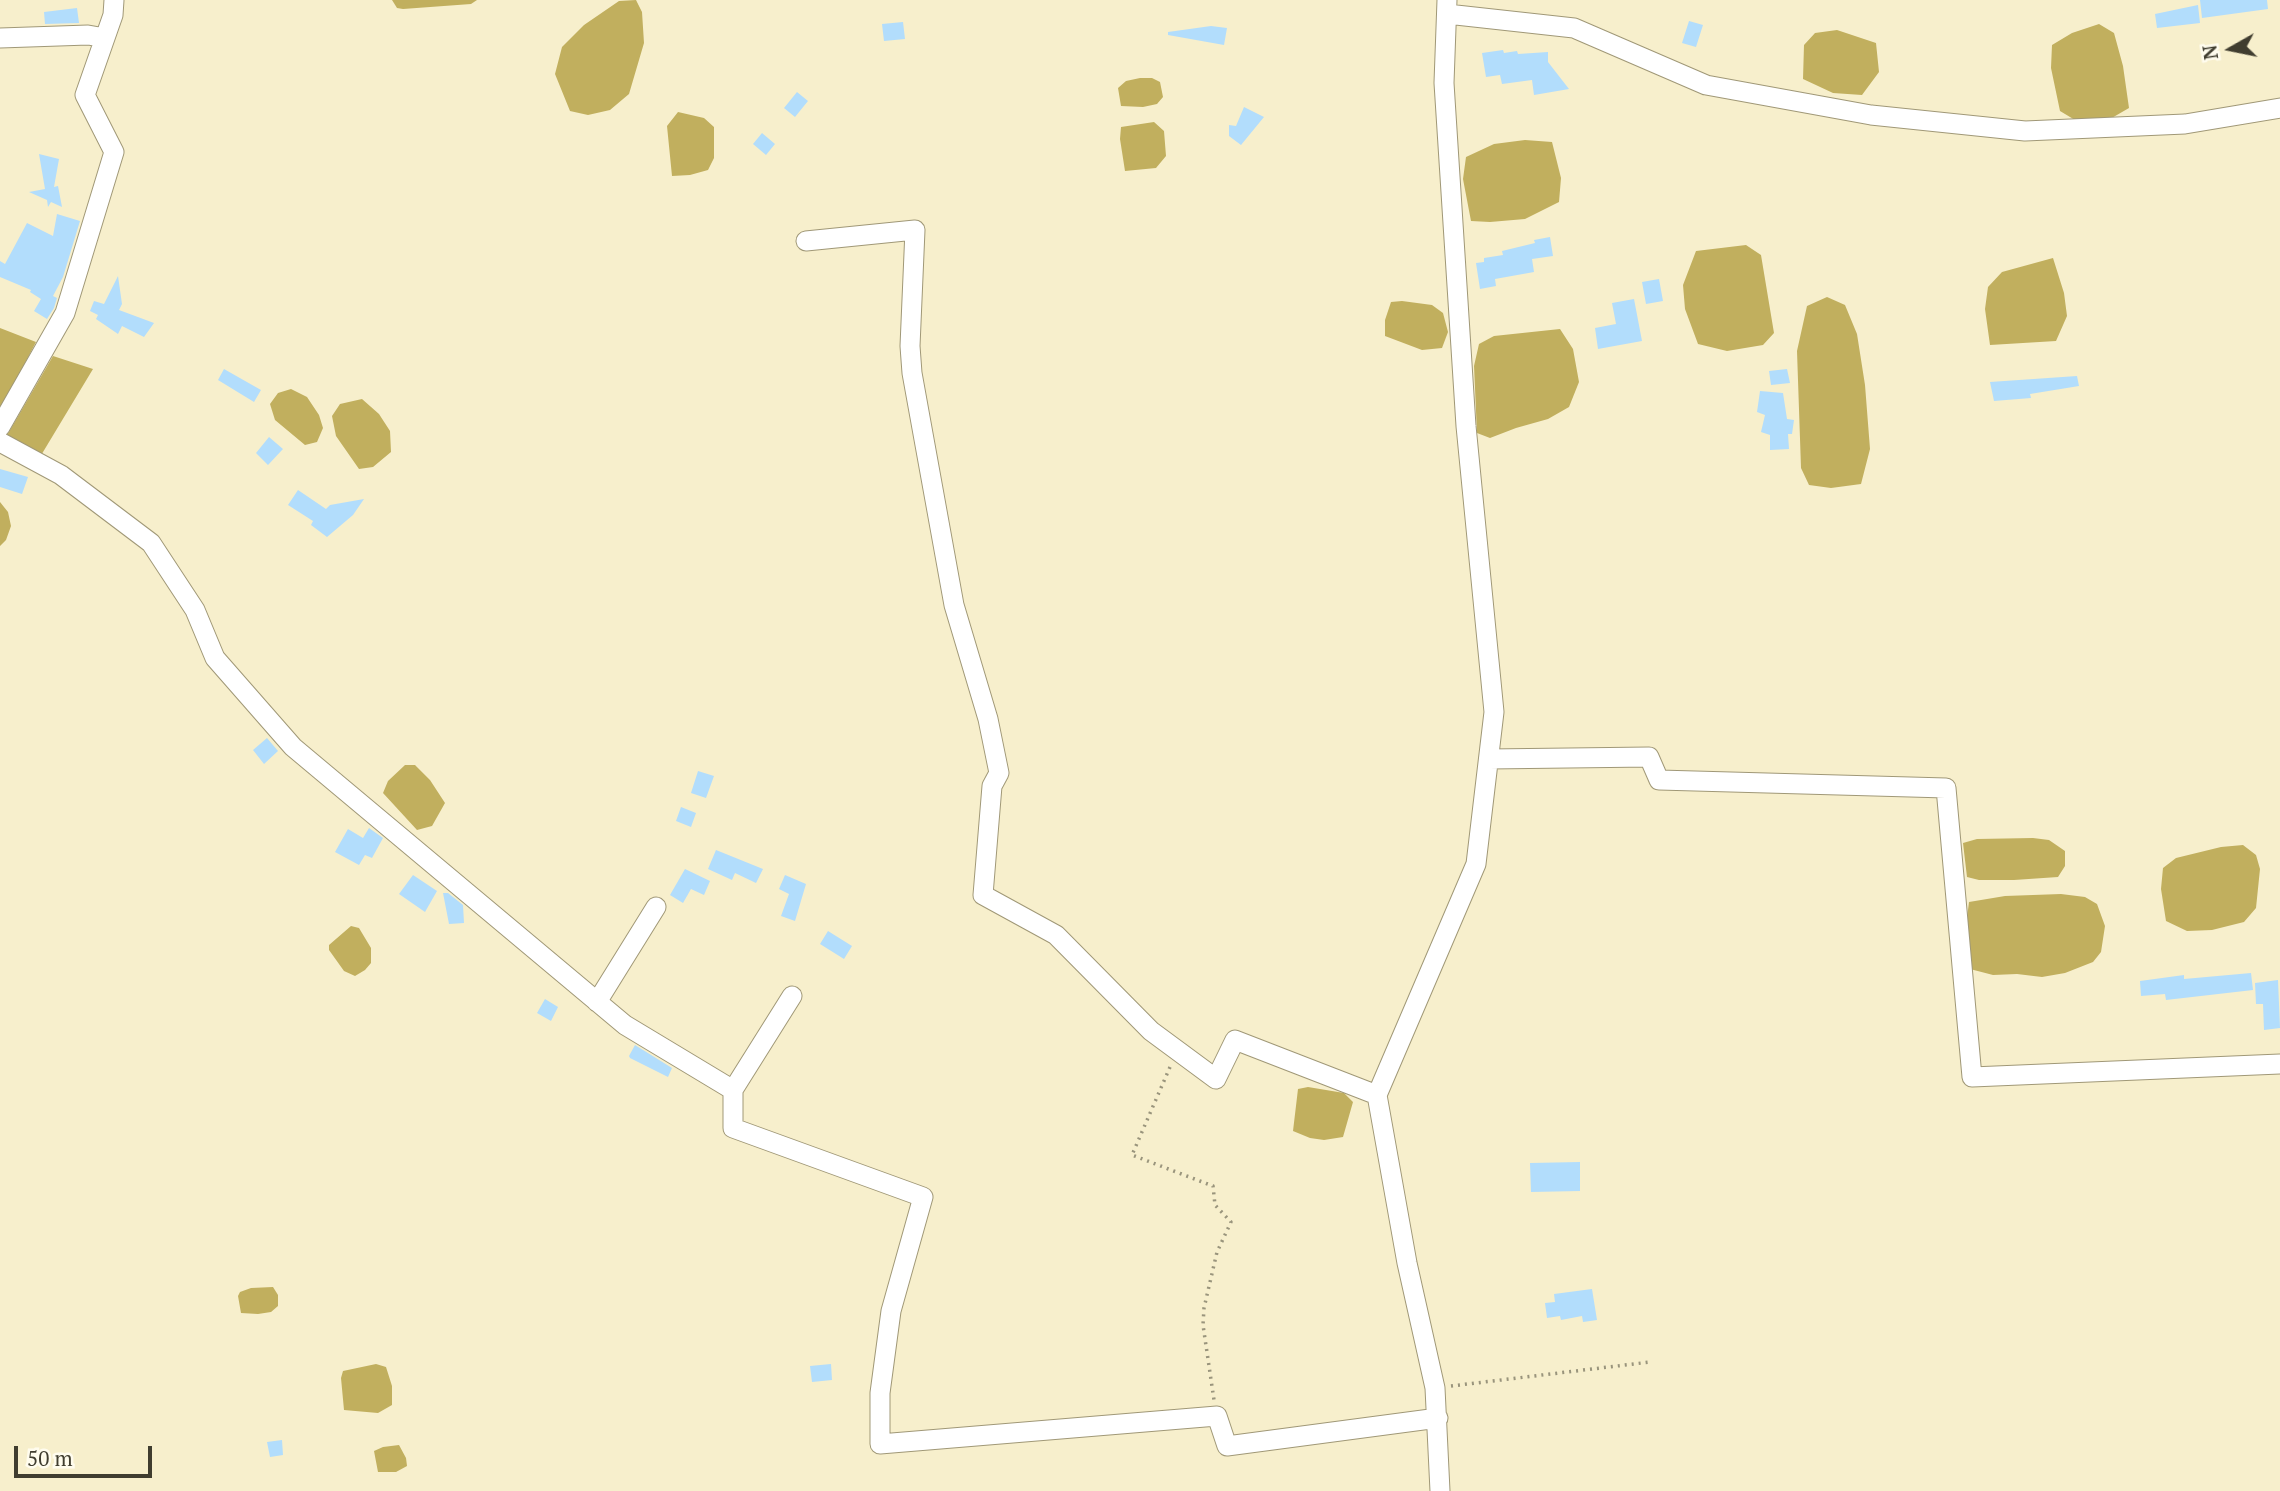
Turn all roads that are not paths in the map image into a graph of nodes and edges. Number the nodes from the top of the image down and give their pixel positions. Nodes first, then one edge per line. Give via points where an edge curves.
1 (114, 0) edge
2 (1447, 7) edge
3 (0, 38) edge
4 (105, 38) junction
5 (2280, 108) edge
6 (806, 241) dead end
7 (0, 427) edge
8 (0, 442) edge
9 (1489, 759) junction
10 (656, 907) dead end
11 (792, 996) dead end
12 (597, 1002) junction
13 (2280, 1064) edge
14 (733, 1090) junction
15 (1377, 1095) junction
16 (1438, 1418) junction
17 (1440, 1491) edge

1 - 4 street
2 - 5 street via 1574,28 1706,85 1871,115 2025,131 2185,124
2 - 9 street via 1444,83 1466,426 1494,712
3 - 4 street via 88,34
4 - 7 street via 85,95 114,152 65,313
6 - 15 street via 915,230 912,373 954,605 999,773 992,786 983,895 1056,935 1151,1031 1216,1079 1235,1040
8 - 12 street via 61,475 150,542 195,610 215,658 293,747
9 - 13 street via 1649,757 1659,780 1946,788 1972,1077
9 - 15 street via 1476,864
10 - 12 street
11 - 14 street
12 - 14 street via 625,1025
14 - 16 street via 733,1128 923,1197 891,1311 880,1393 880,1444 1217,1416 1227,1446
15 - 16 street
16 - 17 street

